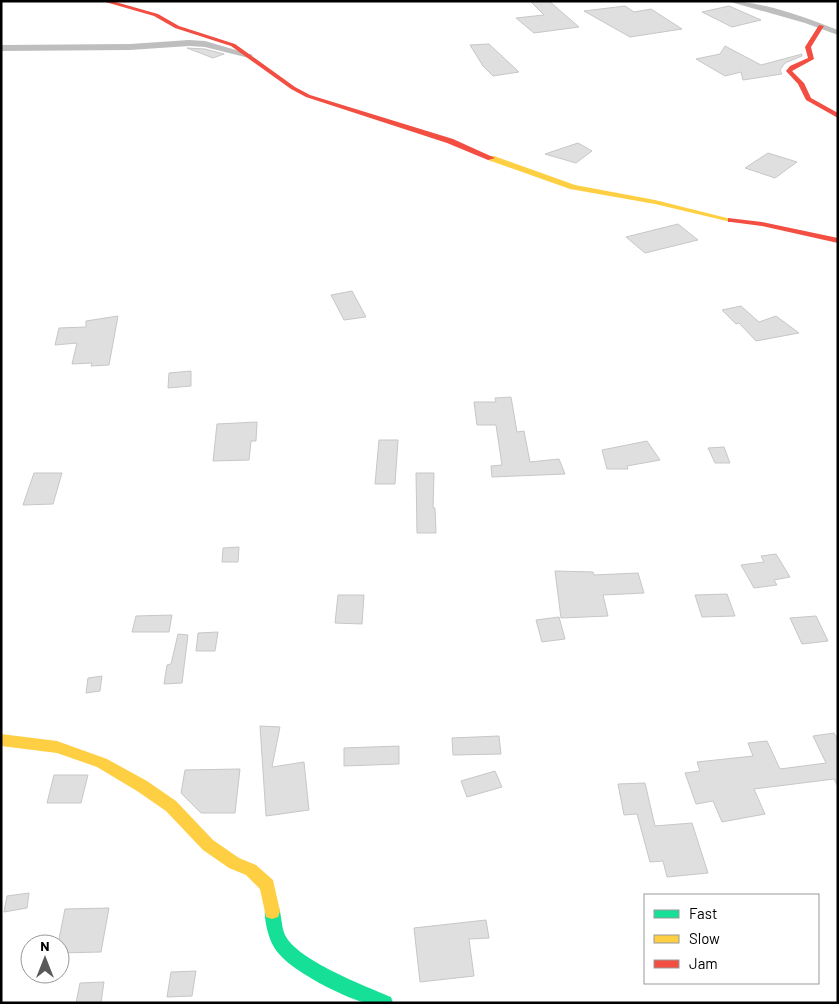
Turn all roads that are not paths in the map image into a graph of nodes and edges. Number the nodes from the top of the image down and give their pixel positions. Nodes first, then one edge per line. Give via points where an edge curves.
1 (105, 1) edge
2 (731, 1) edge
3 (821, 26) junction
4 (838, 33) edge
5 (1, 48) edge
6 (249, 55) junction
7 (838, 116) edge
8 (838, 241) edge
9 (1, 740) edge
10 (386, 1003) edge

1 - 6 street via 156,15 177,27 223,40
2 - 3 street
3 - 4 street
3 - 7 street via 808,47 810,60 789,71 801,83 808,100
5 - 6 street via 130,48 189,43
6 - 8 street via 308,96 450,141 573,187
9 - 10 street via 56,747 102,763 142,786 171,806 208,846 251,870 267,885 279,942 302,964

